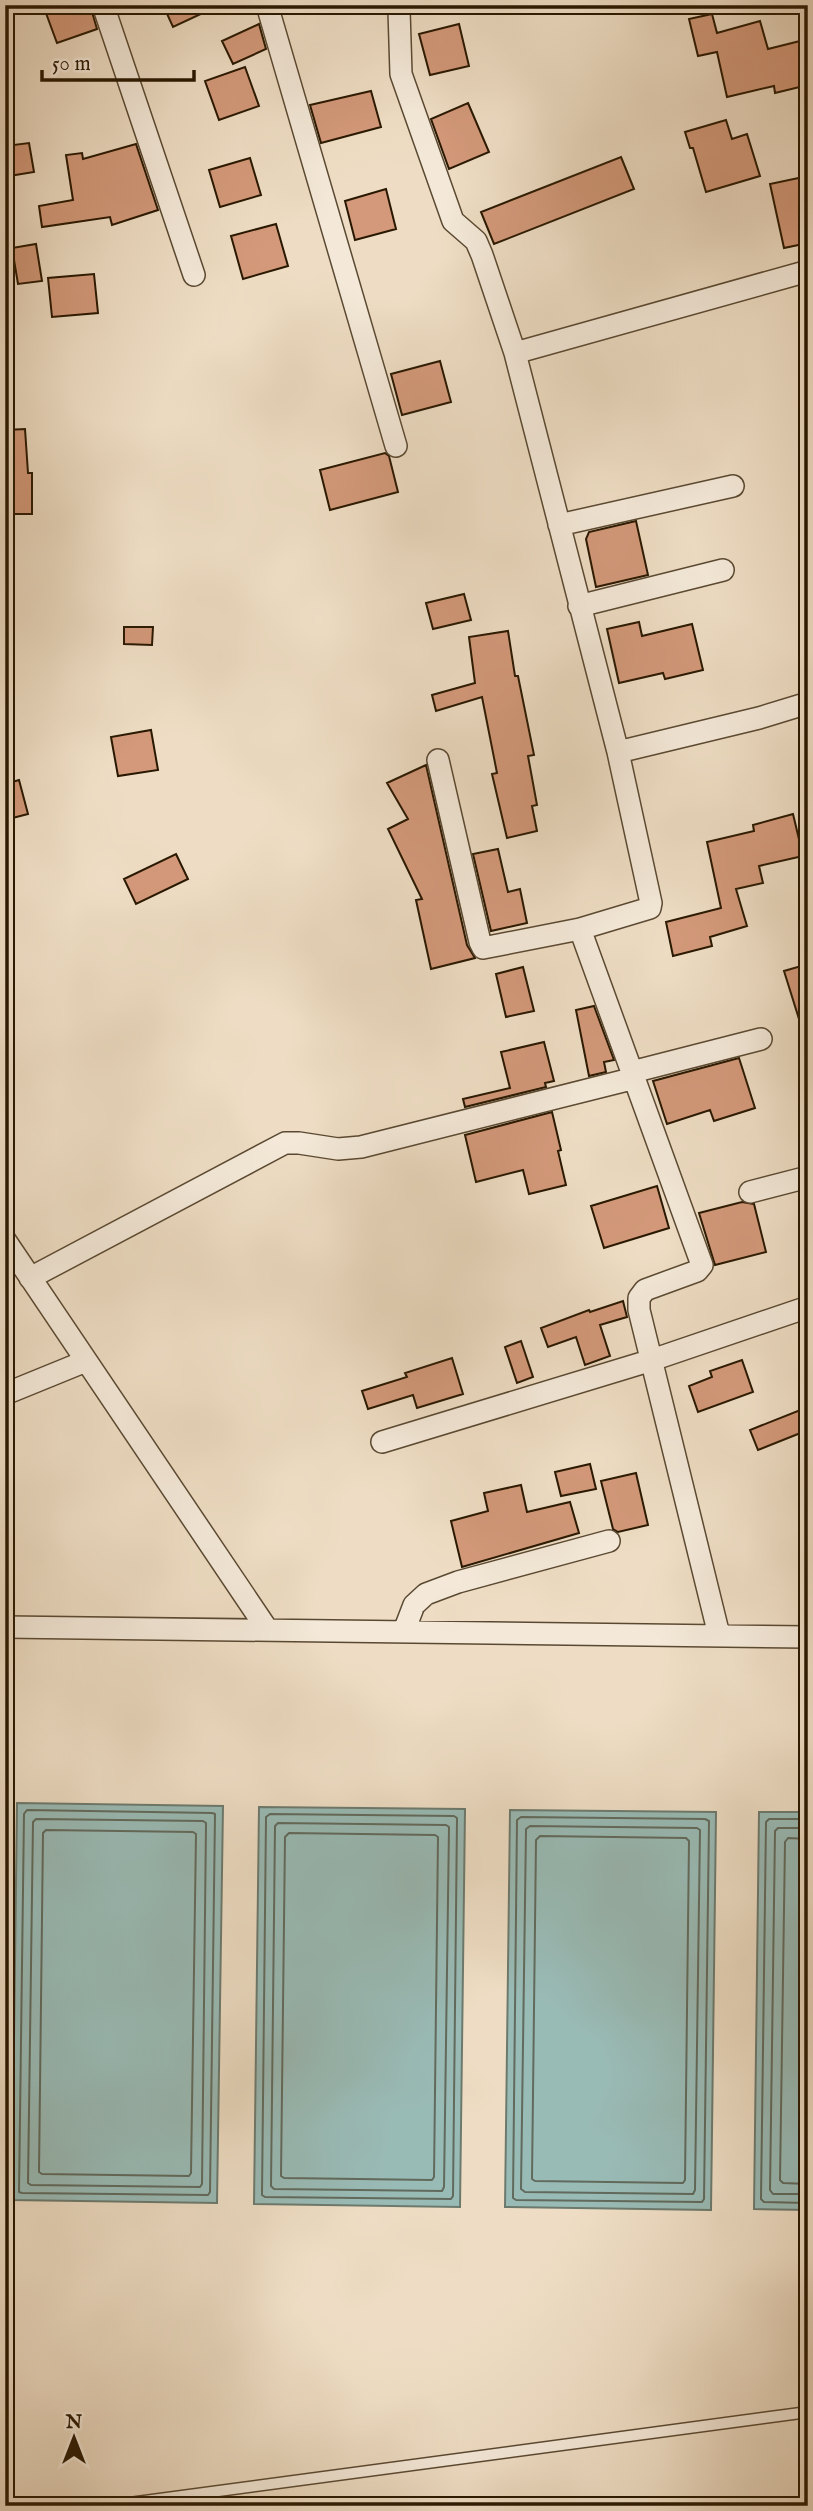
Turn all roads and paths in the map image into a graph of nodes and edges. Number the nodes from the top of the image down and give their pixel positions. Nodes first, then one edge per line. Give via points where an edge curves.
1 (103, 5) edge
2 (267, 5) edge
3 (399, 10) dead end
4 (808, 271) edge
5 (194, 275) dead end
6 (515, 353) junction
7 (396, 446) dead end
8 (733, 486) dead end
9 (559, 525) junction
10 (723, 570) dead end
11 (579, 606) junction
12 (808, 703) edge
13 (618, 752) junction
14 (438, 760) dead end
15 (580, 929) junction
16 (761, 1039) dead end
17 (634, 1075) junction
18 (808, 1177) edge
19 (750, 1192) dead end
20 (5, 1240) edge
21 (30, 1278) junction
22 (808, 1307) edge
23 (652, 1360) junction
24 (86, 1361) junction
25 (5, 1394) edge
26 (382, 1441) dead end
27 (609, 1541) dead end
28 (5, 1627) edge
29 (267, 1629) junction
30 (404, 1631) junction
31 (719, 1635) junction
32 (808, 1637) edge
33 (808, 2412) edge
34 (107, 2506) edge

1 - 5 street
2 - 7 street
3 - 6 street via 401,74 453,221 476,241
4 - 6 street
6 - 9 street
8 - 9 street
9 - 11 street
10 - 11 street
11 - 13 street
12 - 13 street
13 - 15 street via 652,903 646,911
14 - 15 street via 483,948
15 - 17 street
16 - 17 street
17 - 21 street via 361,1147 285,1143
17 - 23 street via 702,1265 645,1290 639,1298
18 - 19 street
20 - 21 street
21 - 24 street
22 - 23 street
23 - 26 street
23 - 31 street
24 - 25 street
24 - 29 street
27 - 30 street via 426,1594 414,1605
28 - 29 street
29 - 30 street
30 - 31 street
31 - 32 street
33 - 34 lane

